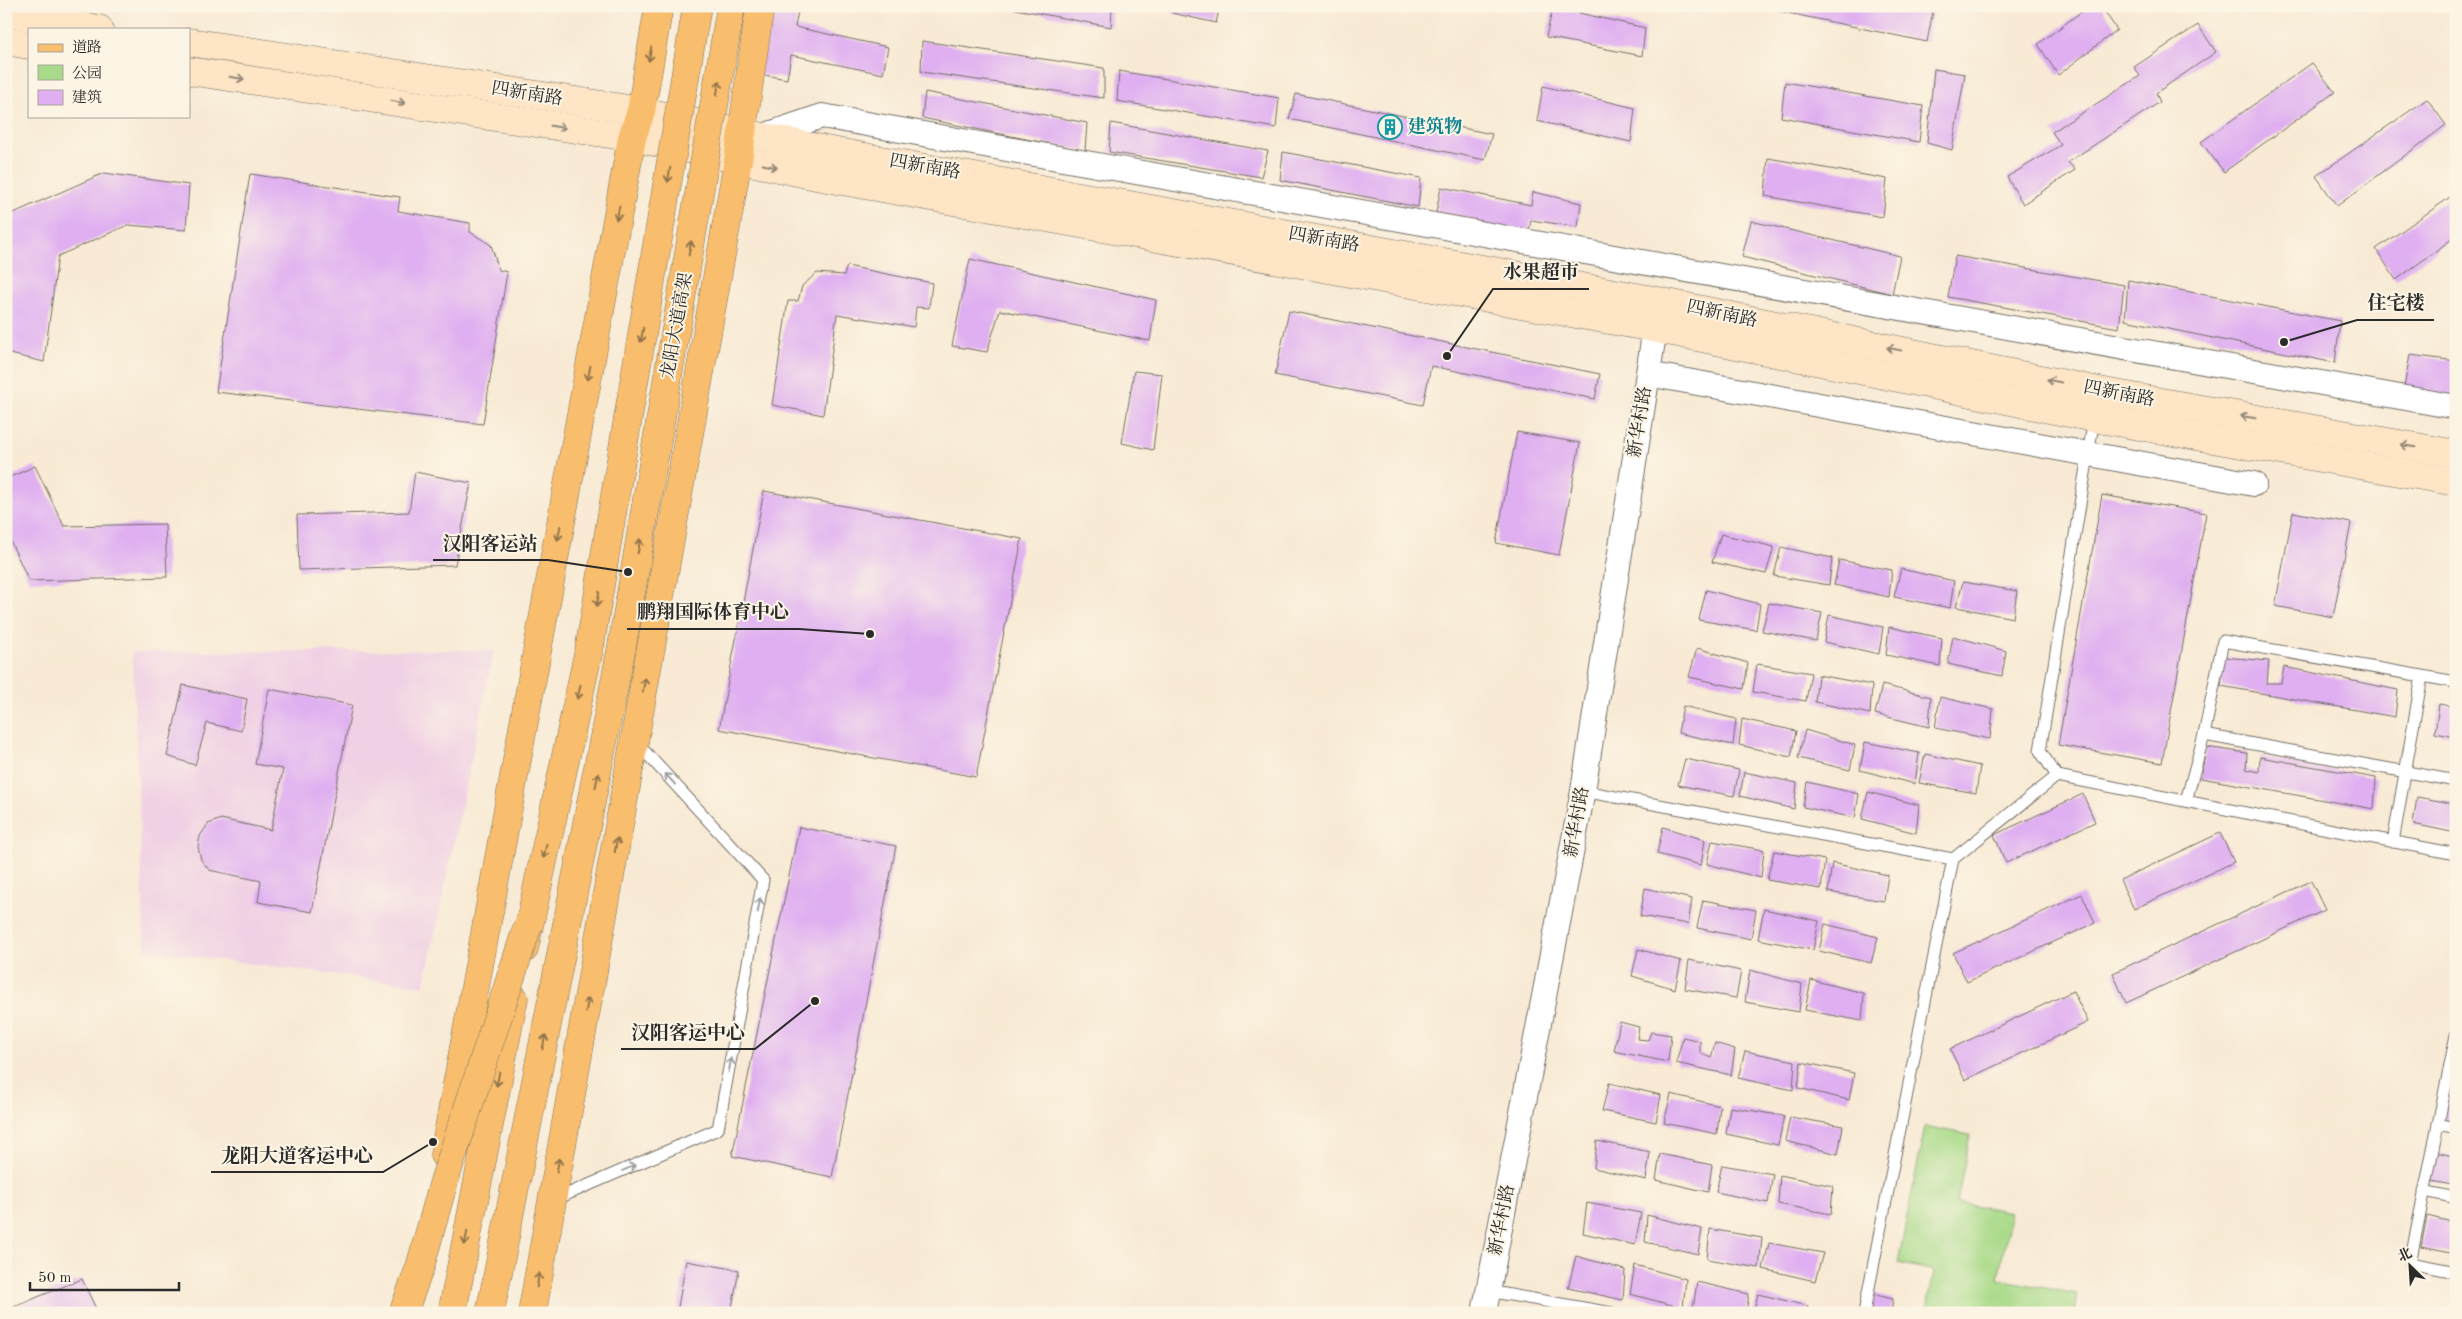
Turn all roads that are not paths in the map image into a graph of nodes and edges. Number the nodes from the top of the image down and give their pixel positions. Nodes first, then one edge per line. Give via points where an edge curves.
1 (658, 6) edge
2 (698, 6) edge
3 (732, 6) edge
4 (760, 6) edge
5 (6, 13) edge
6 (92, 28) edge
7 (6, 41) edge
8 (190, 42) edge
9 (28, 45) edge
10 (190, 71) edge
11 (641, 111) junction
12 (752, 134) junction
13 (632, 138) junction
14 (738, 160) junction
15 (1655, 328) junction
16 (1648, 374) junction
17 (2456, 407) edge
18 (2094, 418) junction
19 (2088, 454) junction
20 (2456, 454) edge
21 (2456, 482) edge
22 (2254, 484) dead end
23 (2422, 676) junction
24 (2456, 682) edge
25 (2204, 735) junction
26 (634, 740) junction
27 (2406, 772) junction
28 (2057, 776) junction
29 (2456, 781) edge
30 (1583, 791) junction
31 (2186, 801) junction
32 (2393, 842) junction
33 (2456, 854) edge
34 (1953, 859) junction
35 (528, 924) junction
36 (2456, 1035) edge
37 (2453, 1066) edge
38 (2438, 1124) junction
39 (2456, 1128) edge
40 (2424, 1192) junction
41 (2456, 1198) edge
42 (552, 1201) junction
43 (500, 1256) junction
44 (2456, 1272) edge
45 (1486, 1302) edge
46 (405, 1313) edge
47 (452, 1313) edge
48 (490, 1313) edge
49 (500, 1313) edge
50 (532, 1313) edge
51 (1612, 1313) edge
52 (1864, 1313) edge

1 -> 11 main road
2 -> 35 main road, 龙阳大道高架, bridge via 590,645
43 -> 3 main road, 龙阳大道高架, bridge via 622,646
4 - 12 main road
5 - 6 main road
7 - 9 main road
8 - 11 main road, 四新南路
10 -> 13 main road, 四新南路
11 - 12 main road, 四新南路
11 - 13 main road
12 - 14 main road
12 - 17 street via 822,116
20 -> 12 main road, 四新南路 via 2099,390 1653,300
13 - 14 main road, 四新南路
13 -> 46 main road via 431,1221
14 -> 15 main road, 四新南路
26 -> 14 main road
15 - 16 street, 新华村路
15 - 18 main road, 四新南路
16 - 19 street
16 - 30 street, 新华村路
18 - 19 lane
18 - 21 main road, 四新南路
19 - 22 street
19 - 28 lane via 2040,751
23 - 24 lane
23 - 25 lane via 2223,641
23 - 27 lane
25 - 27 lane
25 - 31 lane
42 -> 26 main road
42 -> 26 lane via 718,1129 763,880
27 - 29 lane
27 - 32 lane
28 - 31 lane
28 - 34 lane
30 - 34 lane
30 - 45 street, 新华村路
31 - 32 lane
32 - 33 lane
34 - 52 lane
35 - 46 main road, bridge via 444,1181
35 -> 47 main road, bridge
36 - 37 lane
37 - 38 lane
38 - 39 lane
38 - 40 lane
40 - 41 lane
40 - 44 lane via 2410,1263
50 -> 42 main road
43 - 48 main road
43 - 49 main road
45 - 51 lane

